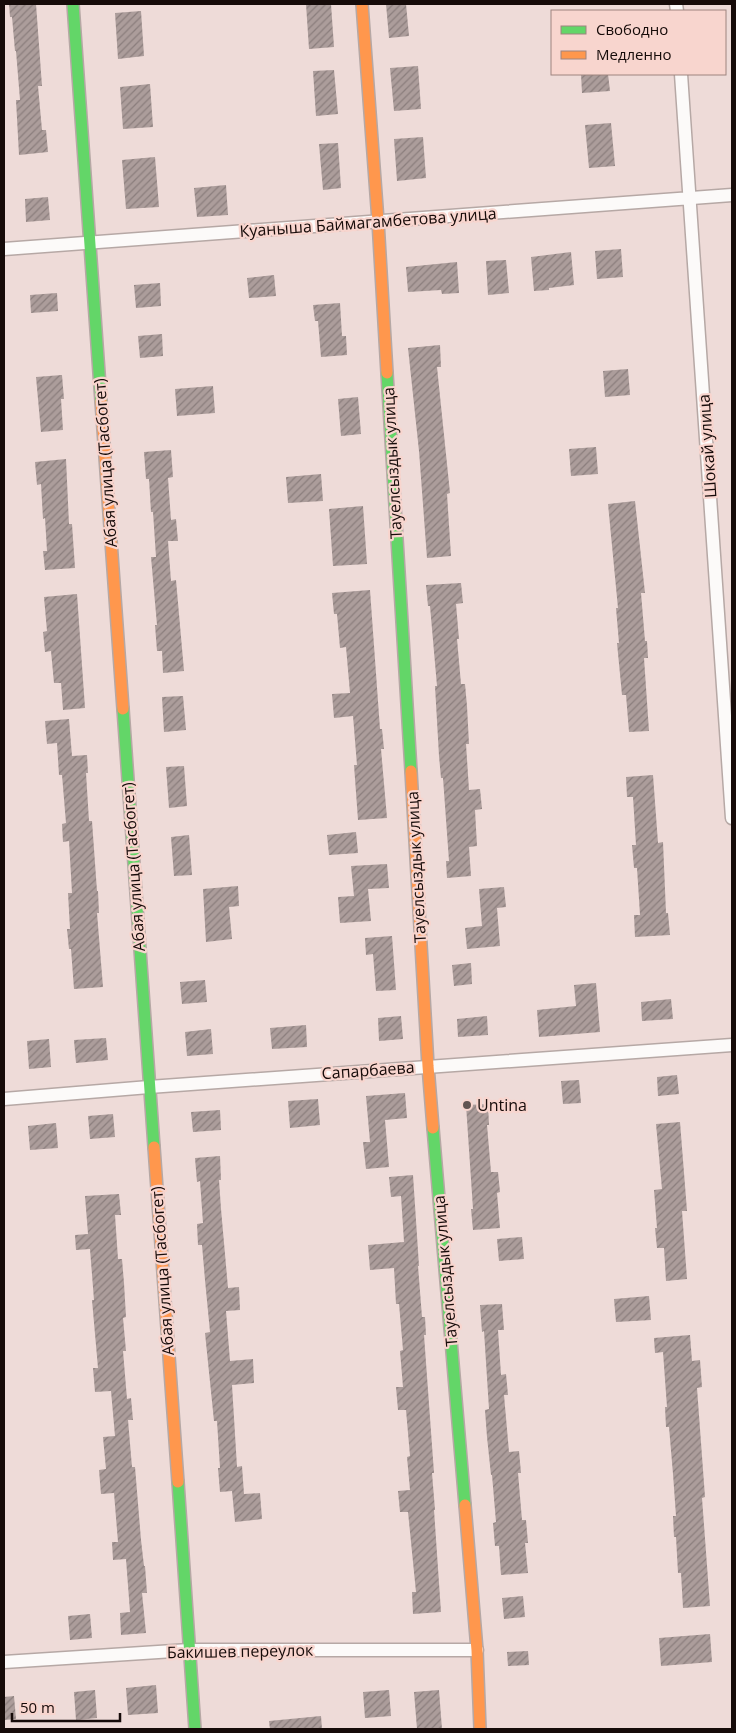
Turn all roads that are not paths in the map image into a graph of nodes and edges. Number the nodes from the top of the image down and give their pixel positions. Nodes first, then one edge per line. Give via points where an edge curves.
1 (73, 4) edge
2 (362, 4) edge
3 (681, 75) edge
4 (732, 195) edge
5 (690, 198) junction
6 (378, 221) junction
7 (89, 243) junction
8 (4, 249) edge
9 (732, 818) edge
10 (732, 1045) edge
11 (428, 1066) junction
12 (149, 1087) junction
13 (4, 1099) edge
14 (189, 1650) junction
15 (478, 1650) junction
16 (4, 1662) edge
17 (195, 1729) edge
18 (480, 1729) edge

1 - 7 street, Абая улица (Тасбогет)
2 - 6 street, Тауелсыздык улица
3 - 5 street, Шокай улица
4 - 5 street, Куаныша Баймагамбетова улица
5 - 6 street, Куаныша Баймагамбетова улица
5 - 9 street, Шокай улица
6 - 7 street, Куаныша Баймагамбетова улица
6 - 11 street, Тауелсыздык улица
7 - 8 street, Куаныша Баймагамбетова улица
7 - 12 street, Абая улица (Тасбогет)
10 - 11 street, Сапарбаева
11 - 12 street, Сапарбаева
11 - 15 street, Тауелсыздык улица
12 - 13 street, Сапарбаева
12 - 14 street, Абая улица (Тасбогет)
14 - 15 street, Бакишев переулок
14 - 16 street, Бакишев переулок
14 - 17 street, Абая улица (Тасбогет)
15 - 18 street, Тауелсыздык улица

